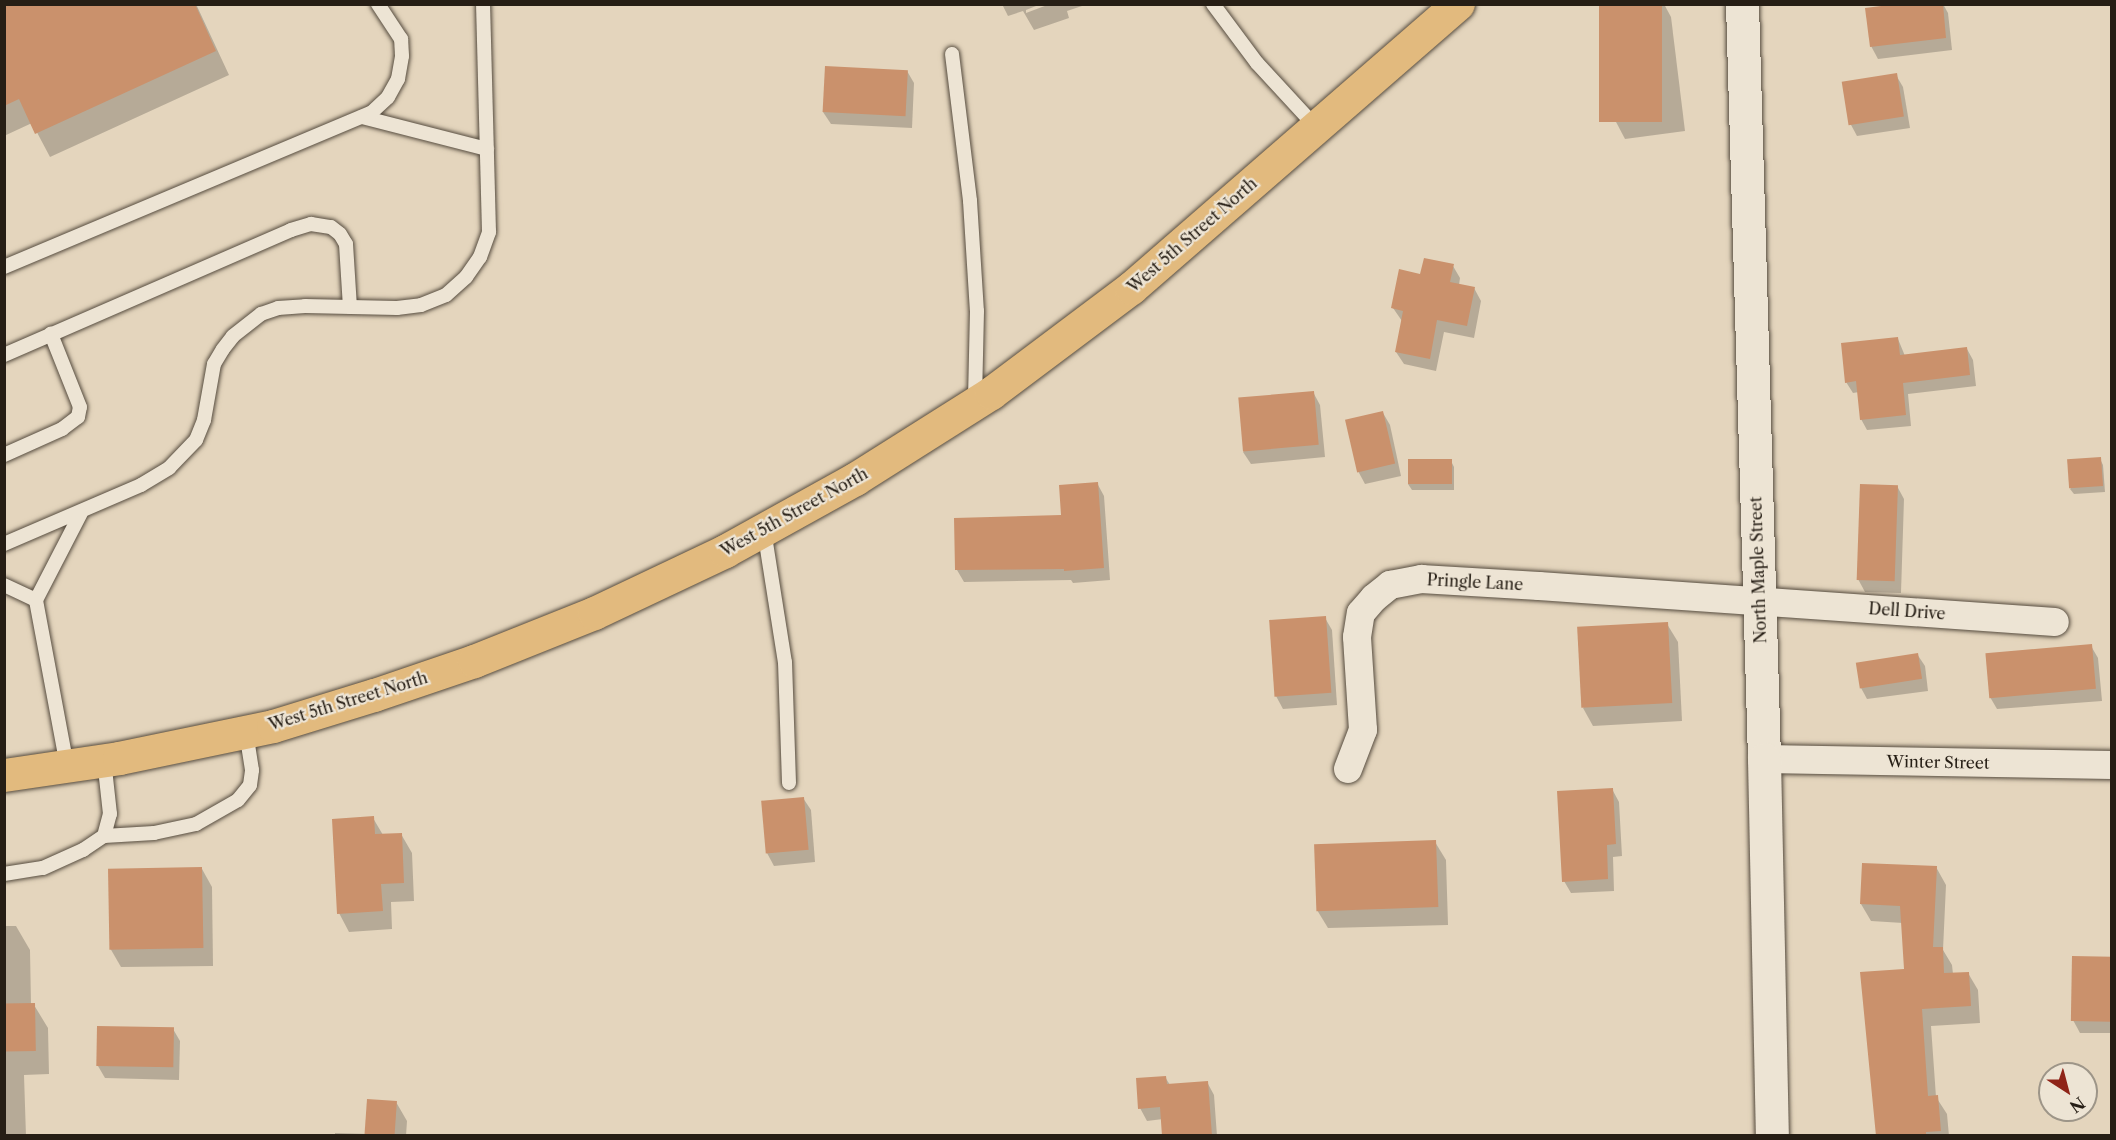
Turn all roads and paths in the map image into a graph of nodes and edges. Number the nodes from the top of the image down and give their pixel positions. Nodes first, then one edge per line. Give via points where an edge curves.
1 (378, 4) edge
2 (483, 4) edge
3 (1213, 4) edge
4 (1458, 4) edge
5 (1742, 4) edge
6 (951, 54) dead end
7 (362, 117) junction
8 (1316, 127) junction
9 (487, 149) junction
10 (4, 267) edge
11 (350, 307) junction
12 (51, 334) junction
13 (4, 354) edge
14 (975, 403) junction
15 (4, 455) edge
16 (81, 513) junction
17 (764, 530) junction
18 (4, 544) edge
19 (4, 585) edge
20 (36, 600) junction
21 (1758, 600) junction
22 (2055, 622) dead end
23 (246, 732) junction
24 (1764, 759) junction
25 (104, 760) junction
26 (2112, 765) edge
27 (67, 766) junction
28 (1348, 769) dead end
29 (4, 775) edge
30 (789, 783) dead end
31 (104, 836) junction
32 (4, 873) edge
33 (1772, 1136) edge

1 - 7 lane via 401,39 402,56 398,79 388,97
2 - 9 lane
3 - 8 lane via 1257,63
4 - 8 main road, West 5th Street North
5 - 21 street, North Maple Street
6 - 14 lane via 970,212 976,311
7 - 9 lane
7 - 10 lane
8 - 14 main road, West 5th Street North via 1131,288
9 - 11 lane via 489,232 480,257 466,277 446,295 420,304 397,308
11 - 12 lane via 346,244 331,227 311,224
11 - 16 lane via 279,309 261,314 245,326 214,364 204,420 184,455 141,485
12 - 13 lane
12 - 15 lane via 80,407 78,417 62,429
14 - 17 main road, West 5th Street North via 855,479
16 - 18 lane
16 - 20 lane
17 - 23 main road, West 5th Street North via 594,613 474,661
17 - 30 lane via 784,662
19 - 20 lane
20 - 27 lane
21 - 22 street, Dell Drive
21 - 24 street, North Maple Street
21 - 28 street, Pringle Lane via 1421,579 1390,585 1361,613 1357,637 1363,730
23 - 25 main road, West 5th Street North
23 - 31 lane via 252,770 250,785 238,800 196,824 154,833
24 - 26 street, Winter Street
24 - 33 street, North Maple Street
25 - 27 main road, West 5th Street North
25 - 31 lane via 110,814
27 - 29 main road, West 5th Street North
31 - 32 lane via 43,868

